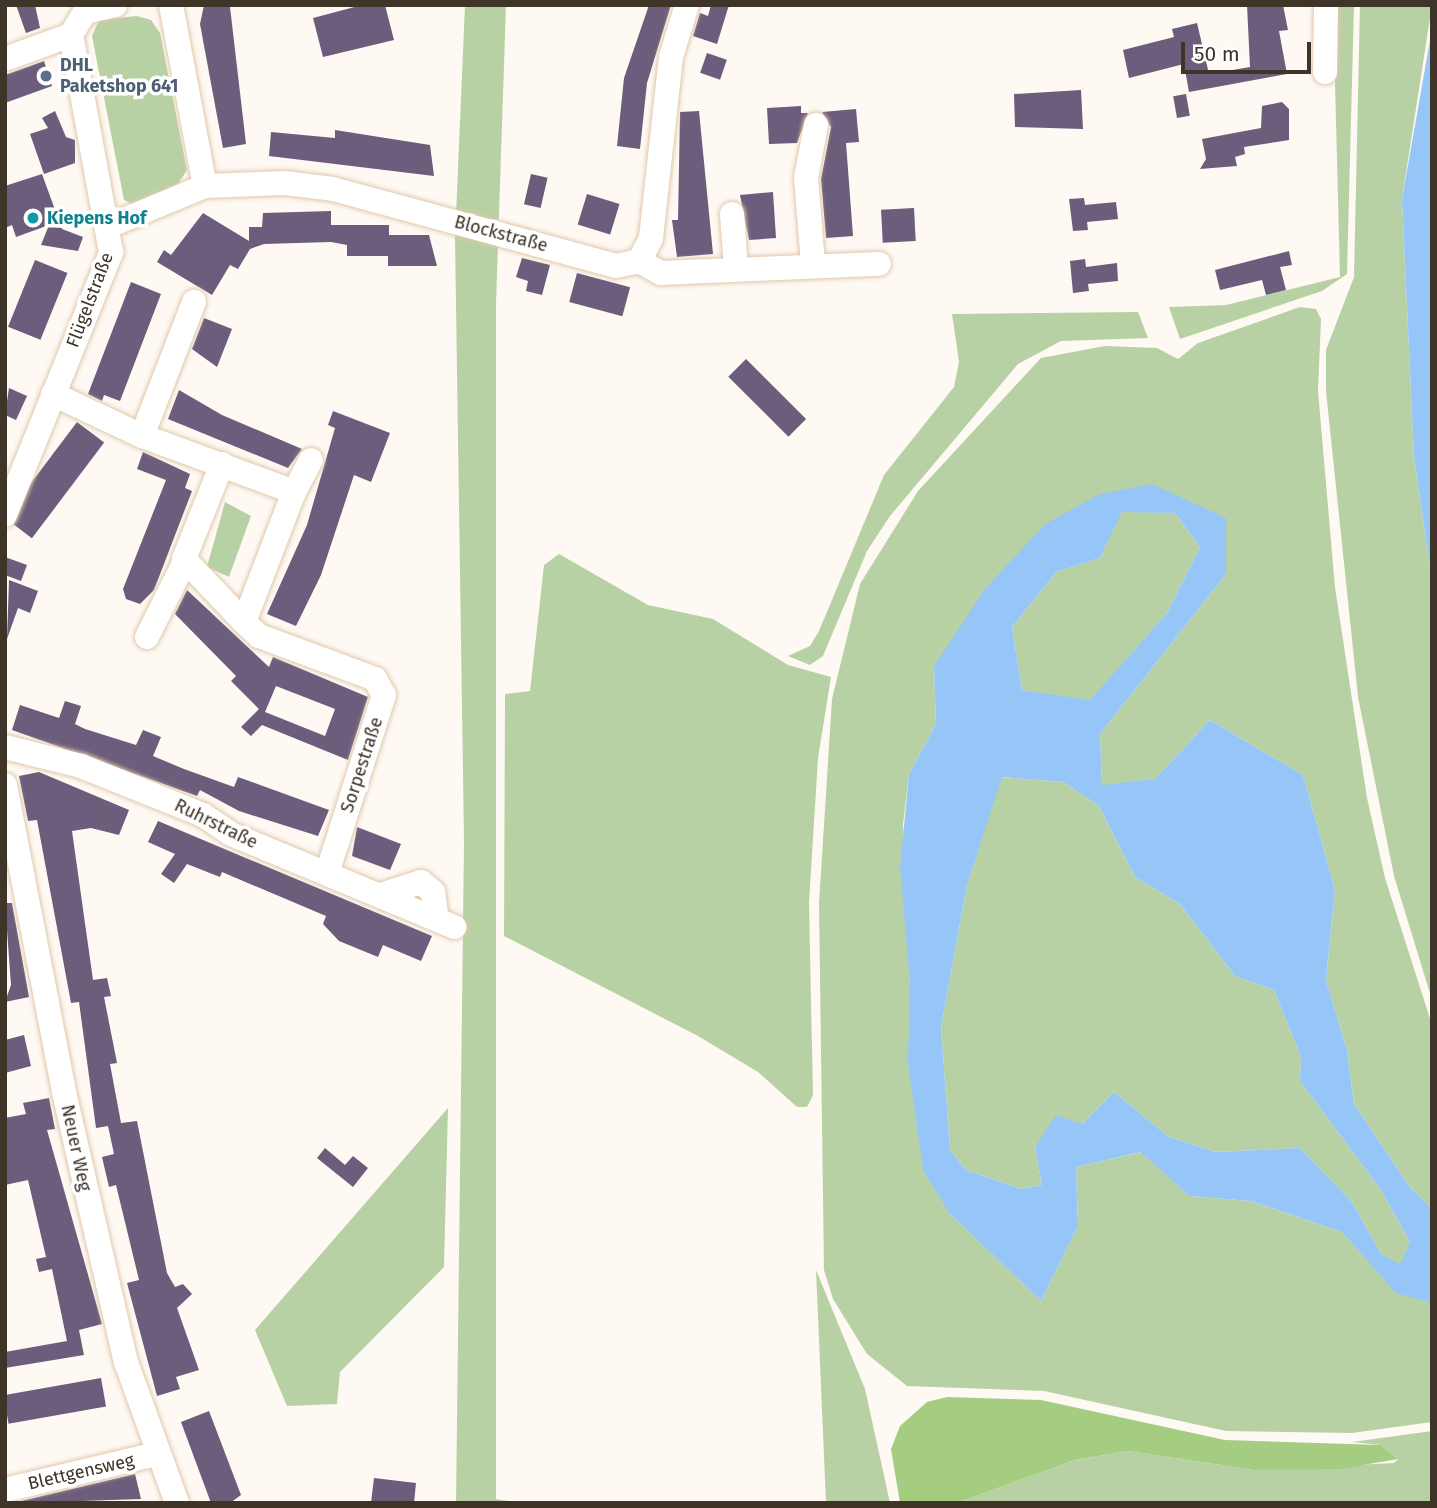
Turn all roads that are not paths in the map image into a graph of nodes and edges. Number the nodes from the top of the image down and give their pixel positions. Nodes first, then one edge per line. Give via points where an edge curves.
1 (115, 5) edge
2 (171, 5) edge
3 (687, 5) edge
4 (1326, 5) edge
5 (84, 9) edge
6 (71, 36) junction
7 (5, 59) edge
8 (1325, 72) dead end
9 (816, 125) dead end
10 (205, 186) junction
11 (732, 214) dead end
12 (109, 226) junction
13 (639, 261) junction
14 (813, 263) junction
15 (879, 264) dead end
16 (736, 269) junction
17 (194, 302) dead end
18 (53, 394) junction
19 (142, 436) junction
20 (311, 460) dead end
21 (222, 464) junction
22 (294, 492) junction
23 (5, 515) edge
24 (184, 563) junction
25 (244, 622) junction
26 (147, 637) dead end
27 (5, 747) edge
28 (5, 785) edge
29 (328, 870) junction
30 (445, 923) dead end
31 (156, 1454) junction
32 (5, 1490) edge
33 (177, 1503) edge

1 - 5 street
2 - 10 street
3 - 13 street via 671,57 651,238
4 - 8 street
5 - 6 street
6 - 7 street
6 - 12 street, Flügelstraße
9 - 14 street via 806,178
10 - 12 street, Blockstraße
10 - 13 street, Blockstraße via 320,186 616,265
11 - 16 street
12 - 18 street, Flügelstraße via 107,262
13 - 16 street via 662,273
14 - 15 street
14 - 16 street
17 - 19 street
18 - 19 street
18 - 23 street, Flügelstraße
19 - 21 street
20 - 22 street
21 - 22 street
21 - 24 street
22 - 25 street
24 - 25 street, Sorpestraße
24 - 26 street
25 - 29 street, Sorpestraße via 259,636 375,679 382,689
27 - 29 street, Ruhrstraße via 82,766
28 - 31 street, Neuer Weg via 83,1181 132,1387
29 - 30 street, Ruhrstraße
31 - 32 street, Blettgensweg
31 - 33 street, Neuer Weg

